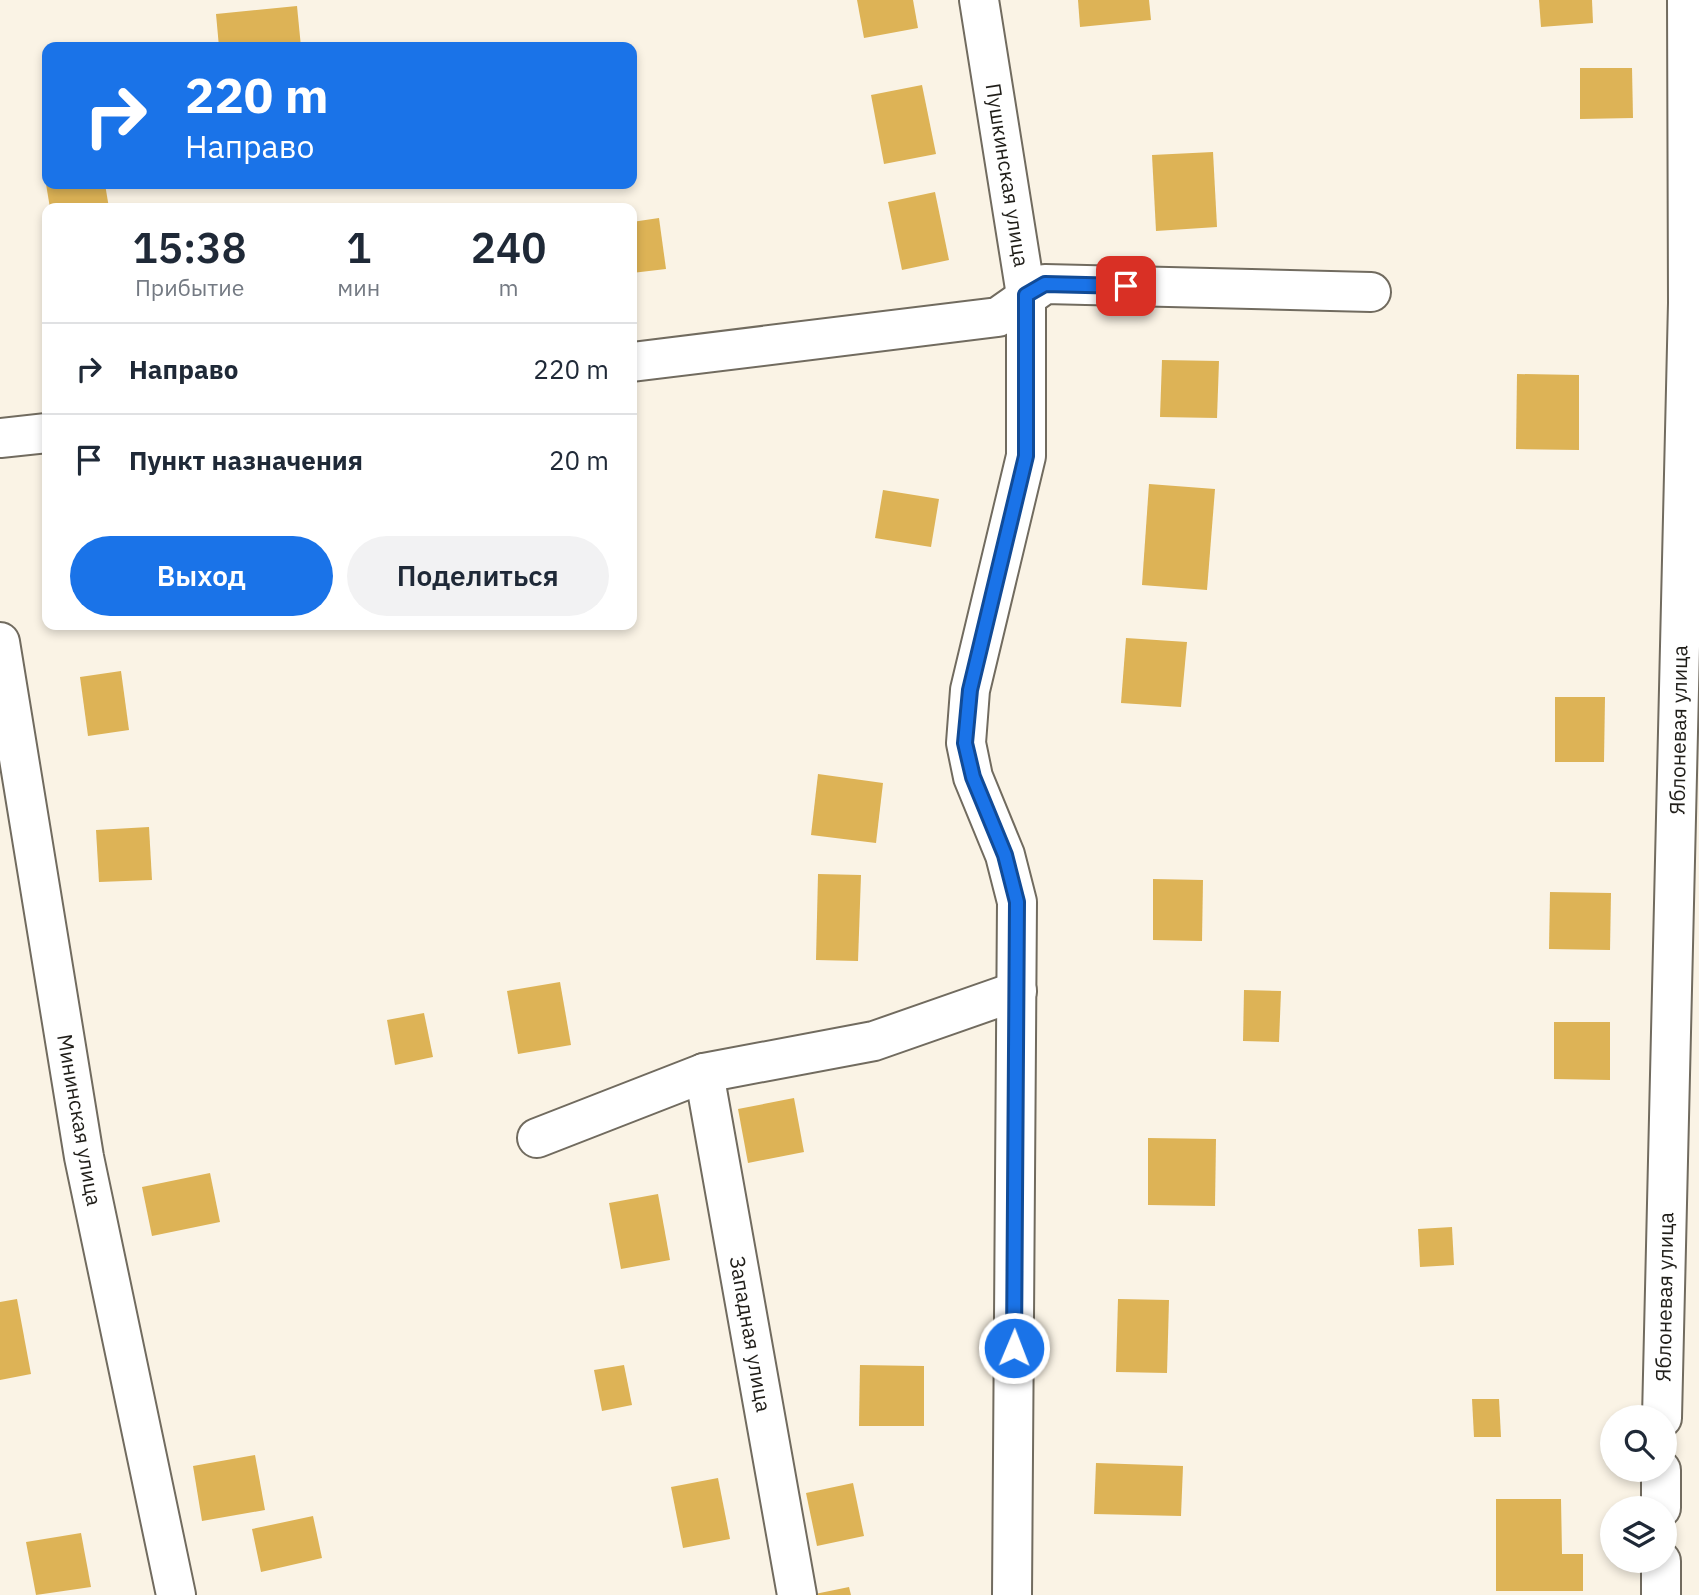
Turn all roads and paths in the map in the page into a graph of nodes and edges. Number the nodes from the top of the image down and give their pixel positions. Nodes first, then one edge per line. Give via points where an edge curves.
1 (979, 0) edge
2 (1687, 0) edge
3 (1371, 292) dead end
4 (1026, 295) junction
5 (637, 361) edge
6 (42, 434) edge
7 (0, 438) edge
8 (0, 642) edge
9 (1017, 991) junction
10 (704, 1073) junction
11 (537, 1138) dead end
12 (1662, 1405) edge
13 (1661, 1573) edge
14 (176, 1595) edge
15 (797, 1595) edge
16 (1012, 1595) edge
17 (1661, 1595) edge

1 - 4 street, Пушкинская улица
2 - 12 street, Яблоневая улица via 1688,303
3 - 4 street via 1045,284
4 - 5 street via 998,317
4 - 9 street, Пушкинская улица via 1026,456 970,690 965,743 1017,902
6 - 7 street
8 - 14 street, Мининская улица via 84,1157
9 - 10 street via 874,1041
9 - 16 street, Пушкинская улица
10 - 11 street
10 - 15 street, Западная улица
13 - 17 street

